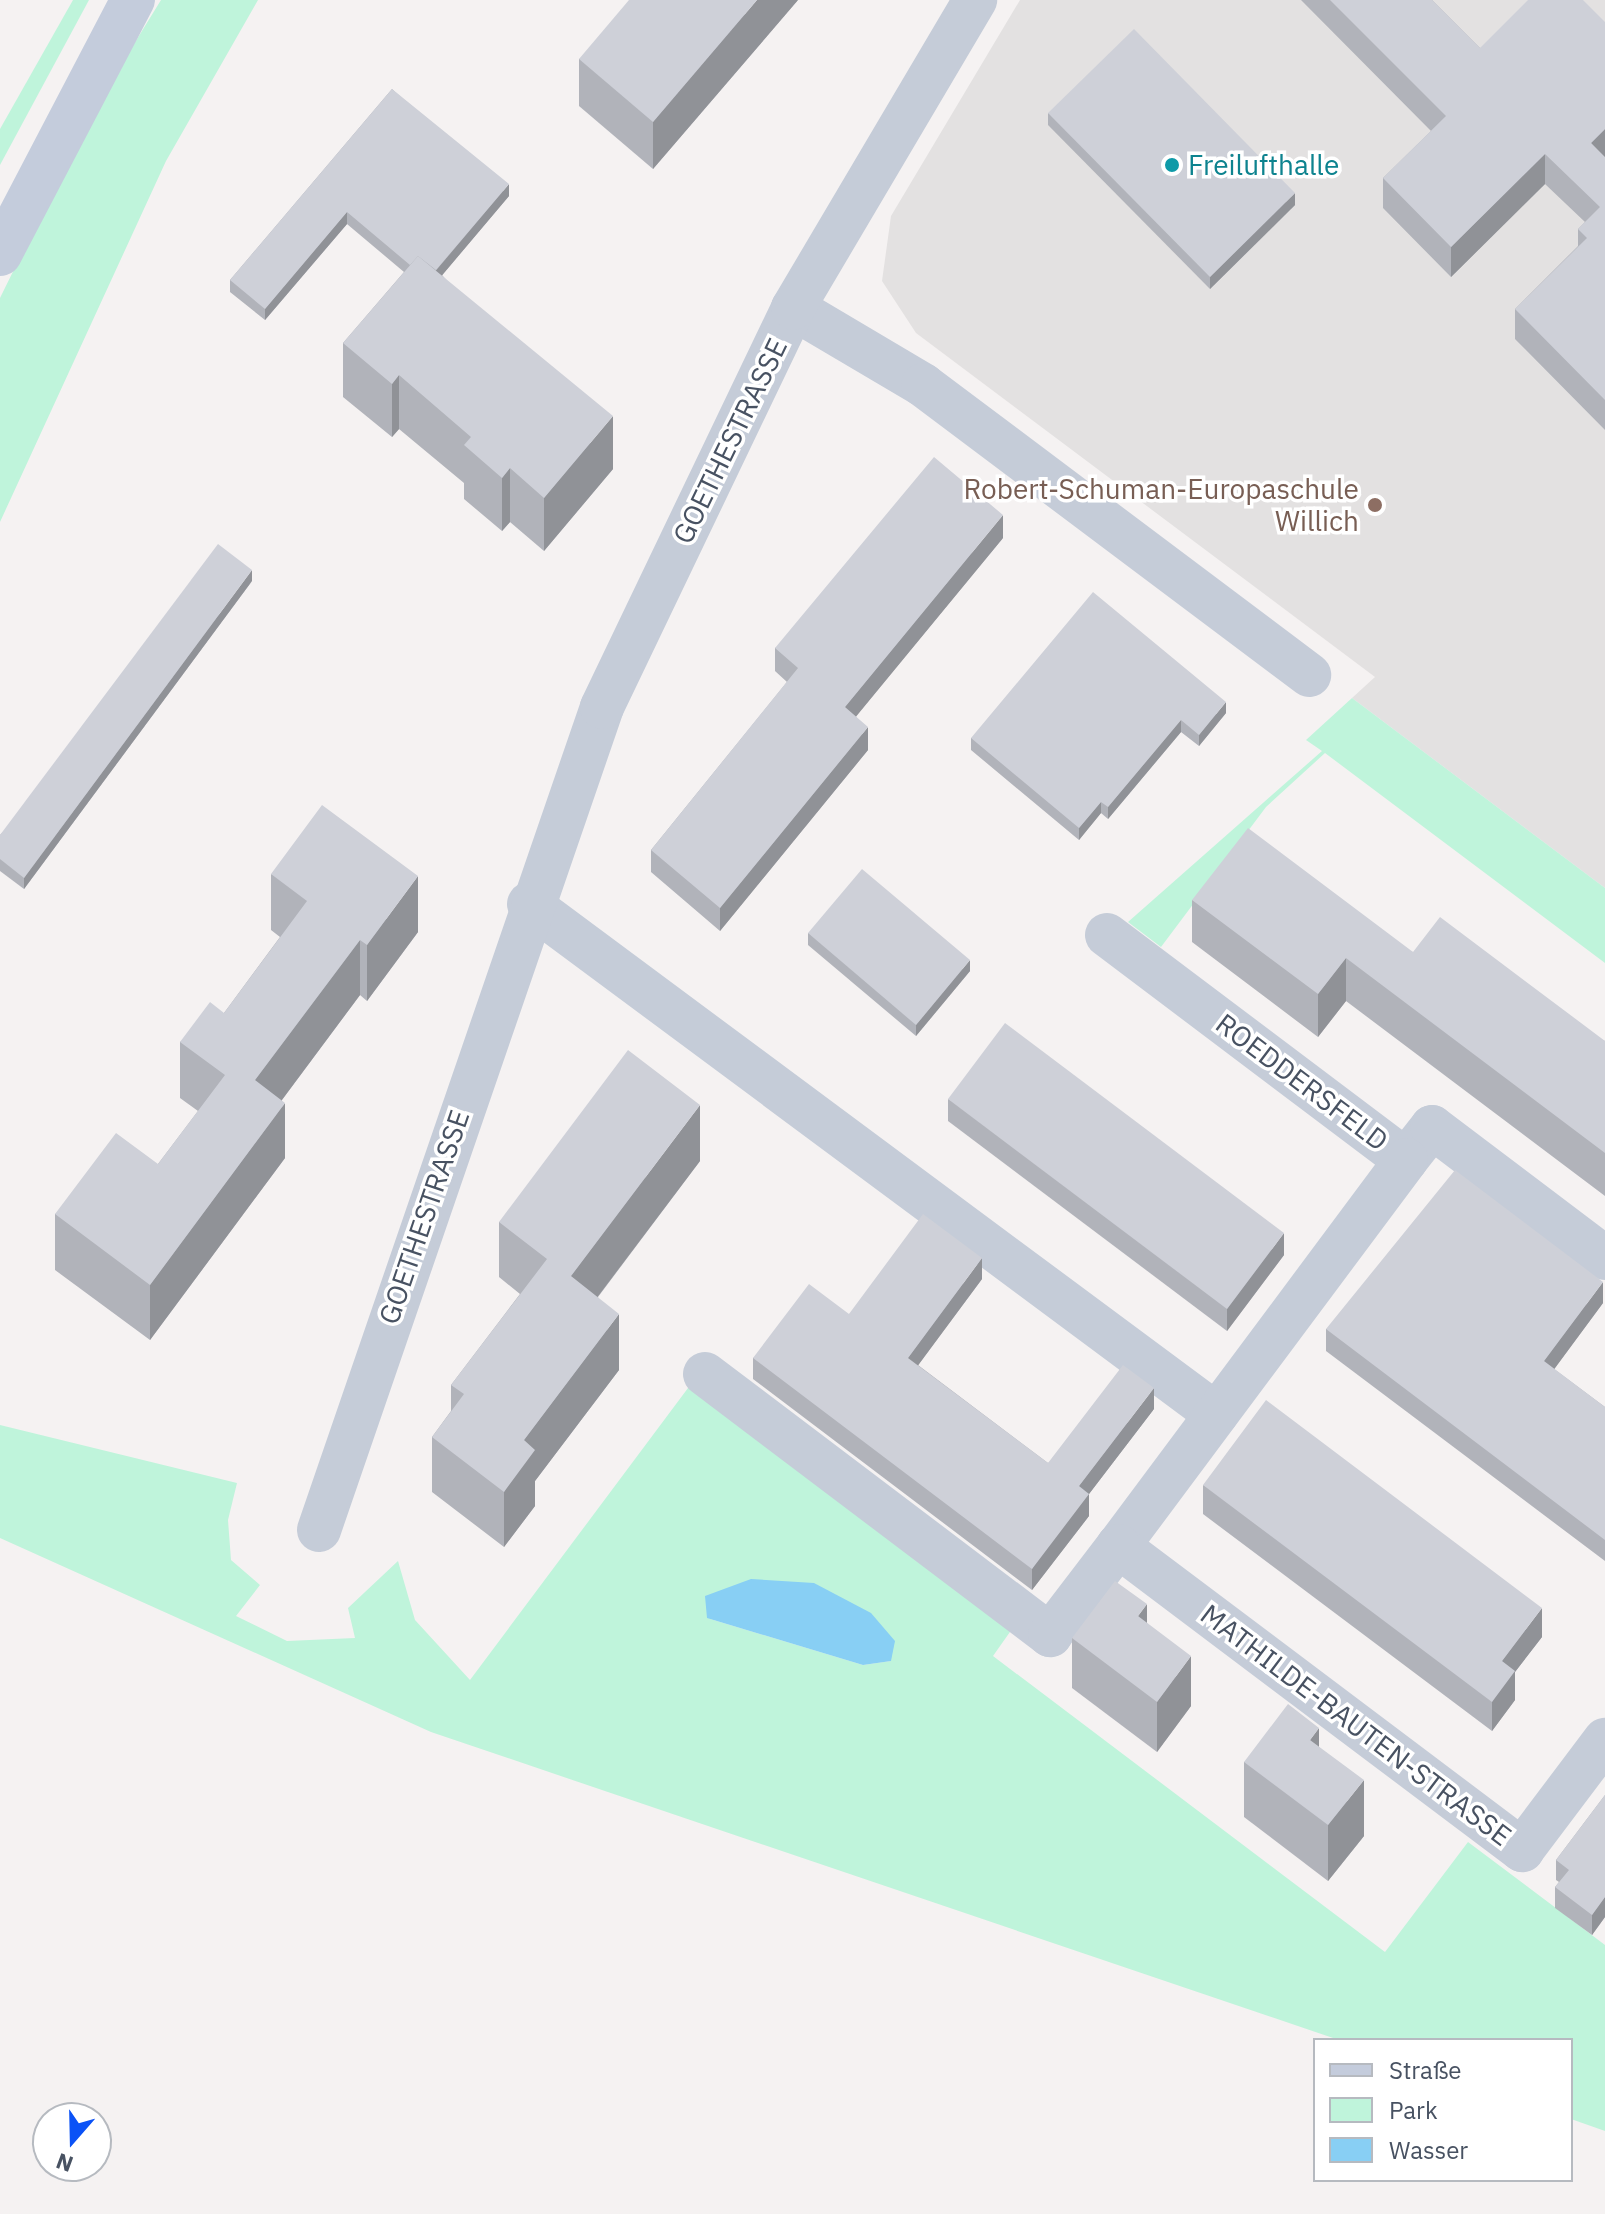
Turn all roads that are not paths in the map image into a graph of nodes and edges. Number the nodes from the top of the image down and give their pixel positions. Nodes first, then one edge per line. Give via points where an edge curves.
1 (133, 0) edge
2 (975, 0) edge
3 (0, 254) edge
4 (793, 308) junction
5 (1309, 675) dead end
6 (529, 904) junction
7 (1107, 935) dead end
8 (1406, 1160) junction
9 (1605, 1258) edge
10 (705, 1374) dead end
11 (1216, 1414) junction
12 (319, 1530) dead end
13 (1118, 1546) junction
14 (1605, 1740) edge

1 - 3 main road
2 - 4 street, GOETHESTRASSE
4 - 5 street via 923,385
4 - 6 street, GOETHESTRASSE via 602,707
6 - 11 street
6 - 12 street, GOETHESTRASSE
7 - 8 street, ROEDDERSFELD
8 - 9 street, ROEDDERSFELD via 1432,1127
8 - 11 street
10 - 13 street via 1050,1635
11 - 13 street
13 - 14 street, MATHILDE-BAUTEN-STRASSE via 1522,1850

